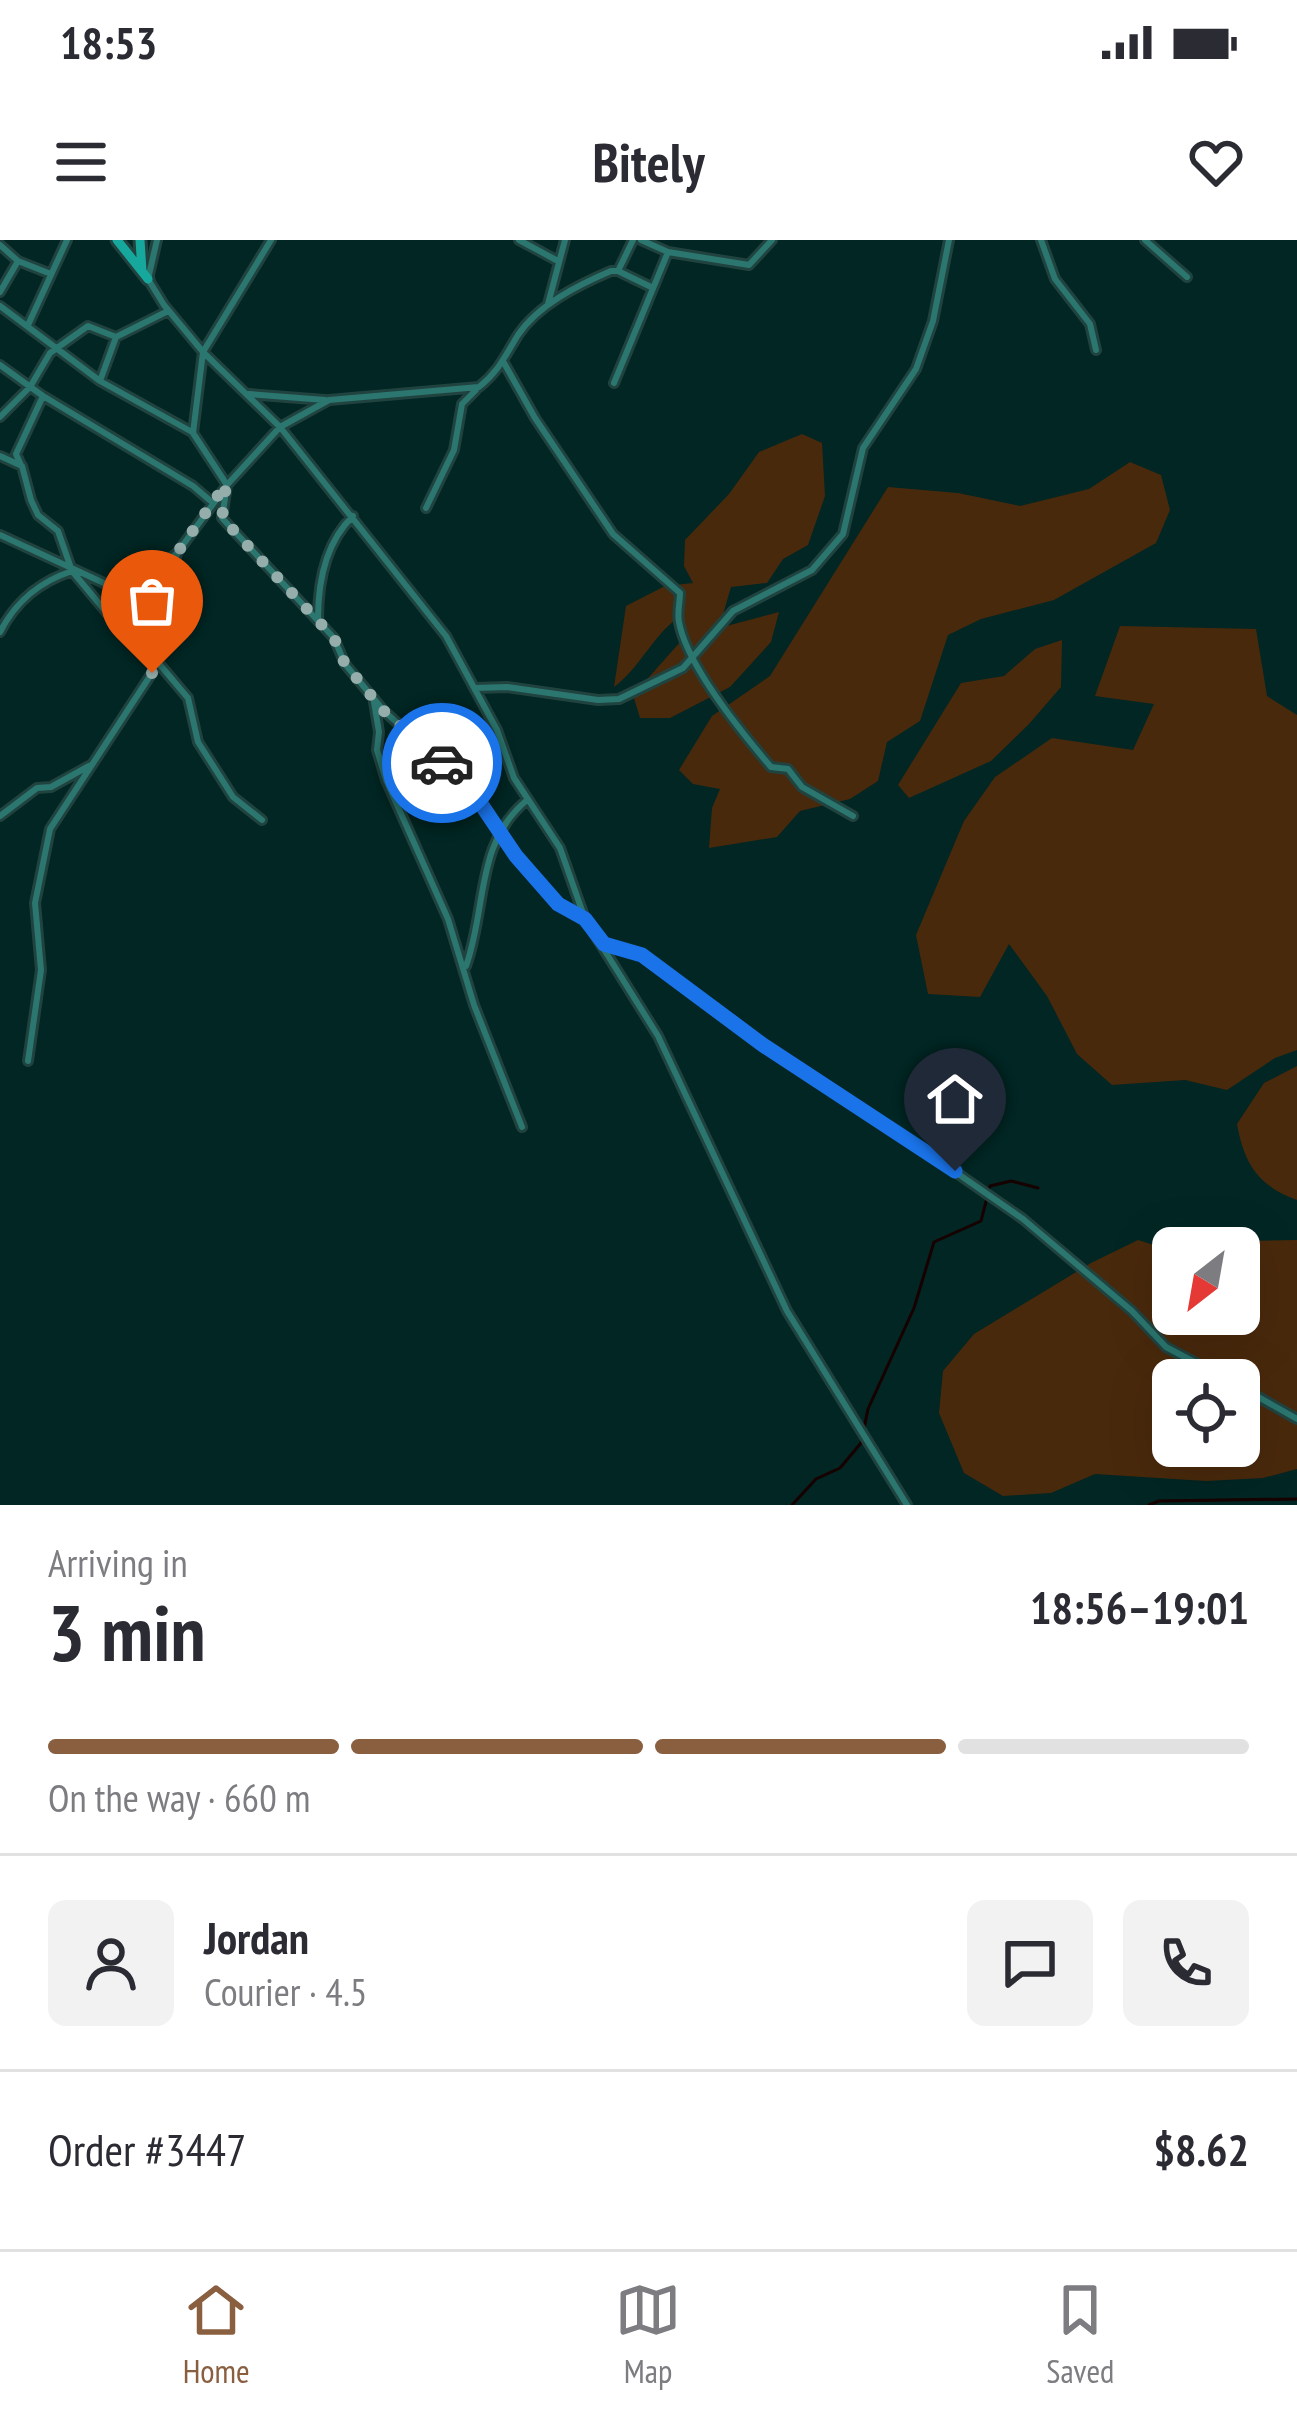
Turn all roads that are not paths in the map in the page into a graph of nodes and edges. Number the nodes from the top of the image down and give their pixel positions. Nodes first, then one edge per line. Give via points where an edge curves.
1 (67, 240) edge
2 (117, 240) edge
3 (140, 240) edge
4 (157, 240) edge
5 (271, 240) edge
6 (519, 240) edge
7 (565, 240) edge
8 (637, 240) edge
9 (772, 240) edge
10 (949, 240) edge
11 (1041, 240) edge
12 (1144, 240) edge
13 (0, 245) edge
14 (668, 252) junction
15 (18, 261) junction
16 (558, 262) junction
17 (618, 271) junction
18 (51, 274) junction
19 (146, 275) junction
20 (1187, 277) dead end
21 (651, 287) junction
22 (0, 292) edge
23 (548, 304) junction
24 (0, 306) edge
25 (168, 311) junction
26 (28, 325) junction
27 (116, 337) junction
28 (58, 346) junction
29 (1096, 350) dead end
30 (202, 352) junction
31 (504, 363) junction
32 (0, 365) edge
33 (100, 381) junction
34 (614, 383) dead end
35 (30, 386) junction
36 (479, 387) junction
37 (247, 393) junction
38 (43, 396) junction
39 (329, 400) junction
40 (0, 417) edge
41 (280, 427) junction
42 (194, 433) junction
43 (0, 456) edge
44 (22, 466) junction
45 (226, 484) junction
46 (213, 503) junction
47 (426, 508) dead end
48 (353, 516) junction
49 (0, 535) edge
50 (177, 553) junction
51 (72, 571) junction
52 (318, 619) junction
53 (0, 632) edge
54 (155, 659) junction
55 (695, 659) junction
56 (475, 688) junction
57 (374, 698) junction
58 (92, 764) junction
59 (527, 800) junction
60 (0, 816) edge
61 (853, 816) dead end
62 (262, 820) dead end
63 (500, 832) junction
64 (585, 919) junction
65 (604, 944) junction
66 (465, 968) junction
67 (28, 1061) dead end
68 (522, 1126) dead end
69 (1189, 1359) edge
70 (1260, 1398) edge
71 (1297, 1419) edge
72 (907, 1505) edge

1 - 18 street
2 - 19 street
3 - 19 street
4 - 19 street
5 - 30 street
6 - 16 street
7 - 16 street
8 - 14 street
8 - 17 street
9 - 14 street via 749,265
10 - 55 street via 933,322 916,369 863,448 843,534 812,570 734,611
11 - 29 street via 1055,279 1090,324
12 - 20 street
13 - 15 street
14 - 21 street
15 - 18 street
15 - 22 street
16 - 23 street
17 - 21 street
17 - 23 street
18 - 26 street
19 - 25 street
21 - 34 street
23 - 31 street
24 - 26 street
25 - 27 street
25 - 30 street
26 - 28 street
27 - 28 street via 88,326
27 - 33 street
28 - 33 street
28 - 35 street
30 - 37 street
30 - 42 street
31 - 36 street
31 - 55 street via 613,534 680,593 679,621
32 - 35 street
33 - 42 street
35 - 38 street
35 - 40 street
36 - 39 street
36 - 47 street via 462,404 454,450
37 - 39 street
37 - 41 street
38 - 44 street via 16,454
38 - 46 street
39 - 41 street
41 - 45 street
41 - 48 street
42 - 45 street
43 - 44 street
44 - 51 street via 38,515 58,532
45 - 46 street
45 - 52 street via 222,518
46 - 50 street
48 - 52 street via 337,532 322,571
48 - 56 street via 424,605
49 - 51 street
50 - 51 street via 149,593
50 - 54 street via 175,602
51 - 53 street via 19,602
51 - 54 street
52 - 57 street
54 - 58 street
54 - 62 street via 188,698 198,742 233,797
55 - 56 street via 619,699
55 - 61 street via 771,767 788,769 802,787
56 - 59 street
57 - 63 street via 451,771
57 - 66 street via 386,780
58 - 60 street
58 - 67 street via 50,829 35,903 41,970
59 - 63 street
59 - 64 street via 560,848
63 - 64 street via 558,904
63 - 66 street
64 - 65 street
65 - 69 street via 642,955 1027,1222
65 - 72 street via 658,1036 787,1311
66 - 68 street
70 - 71 street

